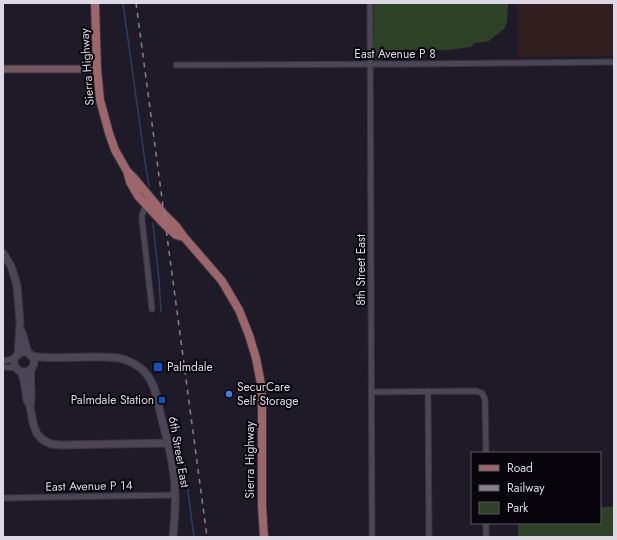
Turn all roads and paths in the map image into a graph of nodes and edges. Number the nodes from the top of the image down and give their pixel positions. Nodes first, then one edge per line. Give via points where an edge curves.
1 (95, 3) edge
2 (370, 3) edge
3 (614, 62) edge
4 (370, 64) junction
5 (176, 65) dead end
6 (97, 68) junction
7 (3, 69) edge
8 (127, 171) junction
9 (146, 205) junction
10 (184, 238) junction
11 (3, 253) edge
12 (152, 309) dead end
13 (20, 322) junction
14 (30, 355) junction
15 (17, 356) junction
16 (3, 361) edge
17 (3, 367) edge
18 (31, 369) junction
19 (18, 370) junction
20 (371, 392) junction
21 (428, 392) junction
22 (30, 406) junction
23 (168, 443) junction
24 (486, 452) edge
25 (176, 495) junction
26 (3, 498) edge
27 (486, 524) edge
28 (173, 537) edge
29 (264, 537) edge
30 (372, 537) edge
31 (429, 537) edge
32 (486, 537) edge

1 - 6 main road, Sierra Highway
2 - 4 street, 8th Street East
3 - 4 street, East Avenue P 8
4 - 5 street, East Avenue P 8
4 - 20 street, 8th Street East
6 - 7 main road
6 - 8 main road, Sierra Highway via 103,115 115,150
8 - 9 main road, Sierra Highway via 130,182
8 - 10 main road, Sierra Highway
9 - 10 main road, Sierra Highway via 164,225
9 - 12 street via 142,220
10 - 29 main road, Sierra Highway via 222,281 250,335 261,384
11 - 13 street via 11,266 17,286
13 - 14 street
13 - 15 street
14 - 15 street via 25,353
14 - 18 street via 34,362
14 - 23 street, 6th Street East via 45,358 115,357 140,368 149,377 154,388
15 - 16 street
15 - 19 street via 15,363
17 - 19 street
18 - 19 street via 26,372
18 - 22 street
19 - 22 street via 24,381
20 - 21 street
20 - 30 street, 8th Street East
21 - 24 street via 482,393 485,399
21 - 31 street
22 - 23 street via 37,434 51,444
23 - 25 street, 6th Street East
25 - 26 street, East Avenue P 14
25 - 28 street, 6th Street East
27 - 32 street

